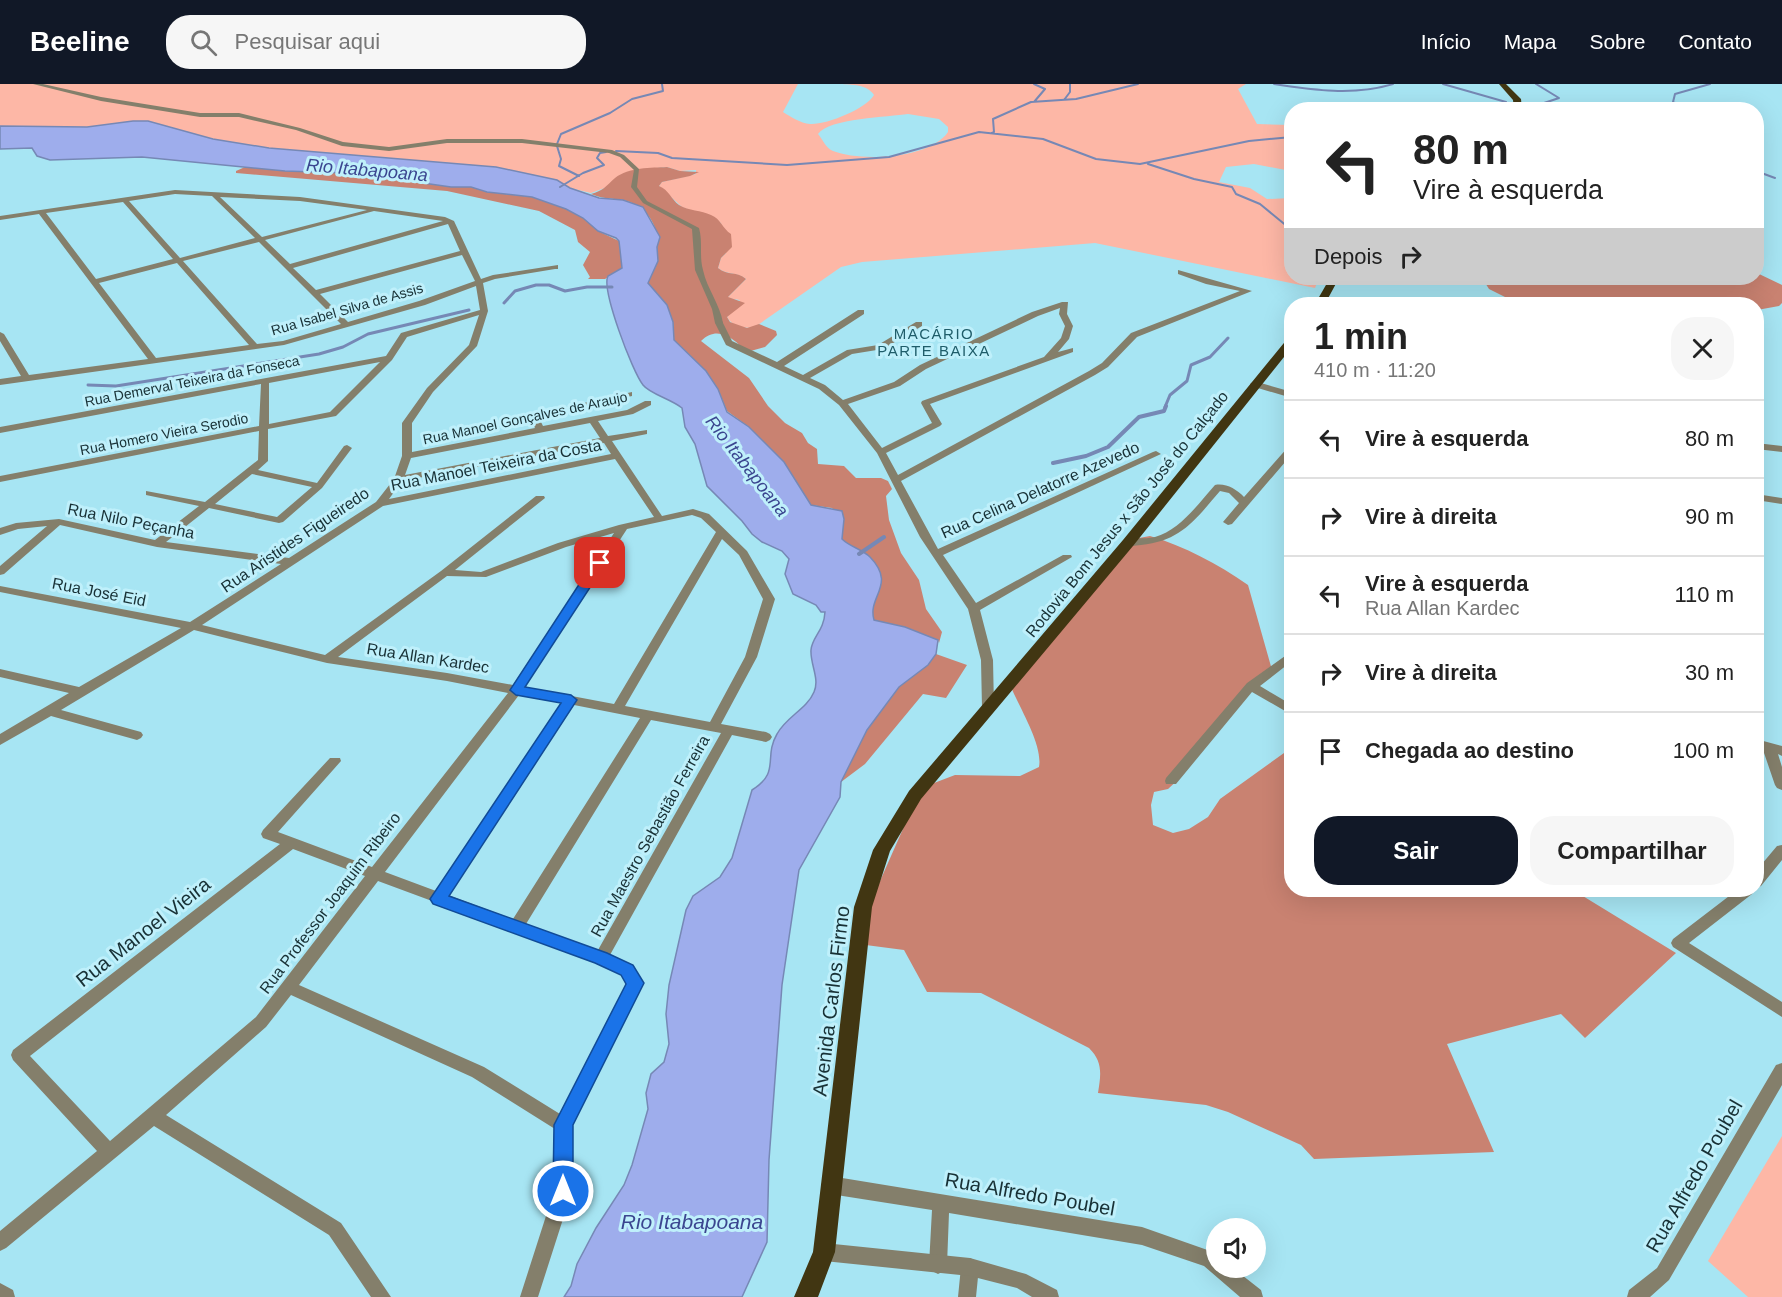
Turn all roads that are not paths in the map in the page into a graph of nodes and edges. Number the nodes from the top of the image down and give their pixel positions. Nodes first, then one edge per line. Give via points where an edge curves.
1 (36, 84) edge
2 (1502, 84) edge
3 (1517, 102) edge
4 (214, 194) junction
5 (125, 200) junction
6 (377, 209) junction
7 (41, 212) junction
8 (0, 218) edge
9 (450, 221) junction
10 (260, 239) junction
11 (464, 252) junction
12 (176, 261) junction
13 (288, 267) junction
14 (555, 267) dead end
15 (1181, 272) dead end
16 (93, 282) junction
17 (479, 282) junction
18 (315, 293) junction
19 (484, 311) junction
20 (861, 312) dead end
21 (347, 324) junction
22 (919, 324) dead end
23 (0, 334) edge
24 (255, 347) junction
25 (1284, 349) edge
26 (1070, 350) dead end
27 (1048, 357) junction
28 (388, 358) junction
29 (154, 361) junction
30 (777, 366) junction
31 (803, 378) junction
32 (27, 379) junction
33 (265, 381) junction
34 (0, 382) edge
35 (1254, 384) junction
36 (1284, 393) edge
37 (629, 394) dead end
38 (648, 403) dead end
39 (842, 403) junction
40 (593, 420) junction
41 (263, 429) junction
42 (0, 430) edge
43 (540, 430) junction
44 (644, 432) dead end
45 (606, 440) junction
46 (1764, 447) edge
47 (347, 448) dead end
48 (1782, 449) edge
49 (882, 452) junction
50 (1156, 454) dead end
51 (407, 456) junction
52 (617, 456) junction
53 (1284, 457) edge
54 (251, 471) junction
55 (0, 479) edge
56 (399, 480) junction
57 (896, 480) junction
58 (319, 486) junction
59 (150, 494) dead end
60 (540, 498) dead end
61 (1764, 498) edge
62 (1782, 501) edge
63 (1245, 503) junction
64 (380, 504) junction
65 (206, 507) junction
66 (659, 518) junction
67 (59, 522) junction
68 (1228, 522) dead end
69 (623, 527) junction
70 (0, 532) edge
71 (721, 532) junction
72 (1128, 543) junction
73 (157, 544) junction
74 (936, 554) junction
75 (1067, 557) dead end
76 (293, 561) junction
77 (0, 572) edge
78 (445, 573) junction
79 (0, 589) edge
80 (974, 609) junction
81 (192, 626) junction
82 (327, 659) junction
83 (1284, 661) edge
84 (0, 673) edge
85 (1251, 686) junction
86 (516, 690) junction
87 (81, 692) junction
88 (571, 700) junction
89 (1284, 706) edge
90 (988, 708) junction
91 (617, 709) junction
92 (50, 711) junction
93 (648, 714) junction
94 (713, 727) junction
95 (729, 730) junction
96 (137, 735) dead end
97 (766, 737) dead end
98 (0, 740) edge
99 (1776, 750) edge
100 (335, 761) dead end
101 (1171, 781) dead end
102 (1782, 785) edge
103 (292, 842) junction
104 (1782, 850) edge
105 (1764, 872) edge
106 (374, 874) junction
107 (1737, 897) edge
108 (438, 899) junction
109 (516, 927) junction
110 (601, 958) junction
111 (288, 987) junction
112 (1782, 1010) edge
113 (1782, 1070) edge
114 (153, 1116) junction
115 (563, 1125) junction
116 (109, 1152) junction
117 (830, 1185) junction
118 (941, 1202) junction
119 (0, 1242) edge
120 (824, 1252) junction
121 (1206, 1258) edge
122 (938, 1265) junction
123 (970, 1267) junction
124 (1232, 1278) edge
125 (0, 1292) edge
126 (6, 1297) edge
127 (382, 1297) edge
128 (529, 1297) edge
129 (806, 1297) edge
130 (967, 1297) edge
131 (1050, 1297) edge
132 (1254, 1297) edge
133 (1636, 1297) edge

1 - 30 street via 189,113 239,116 342,144 389,149 447,141 522,141 610,151 637,170 634,187 645,202 695,228 700,241 699,268 729,342
2 - 3 main road
4 - 5 street via 175,192
4 - 6 street
4 - 10 street
5 - 7 street
5 - 12 street
6 - 9 street
6 - 10 street
7 - 8 street
7 - 16 street
9 - 11 street, Rua Aristides Figueiredo
9 - 13 street
10 - 12 street
10 - 13 street
11 - 17 street, Rua Aristides Figueiredo
11 - 18 street
12 - 16 street
12 - 24 street
13 - 18 street
14 - 17 street, Rua Isabel Silva de Assis
15 - 57 street via 1248,291 1134,335 1092,373
16 - 29 street
17 - 19 street, Rua Aristides Figueiredo
17 - 21 street, Rua Isabel Silva de Assis
18 - 21 street
19 - 28 street via 404,335
19 - 51 street, Rua Aristides Figueiredo via 473,346 430,390 407,423
20 - 30 street
21 - 24 street, Rua Isabel Silva de Assis via 284,343
22 - 31 street via 880,347 850,352
23 - 32 street
24 - 29 street, Rua Isabel Silva de Assis
25 - 35 main road, Rodovia Bom Jesus x São José do Calçado
26 - 27 street
27 - 39 street via 1065,339 1069,326 1063,314 1065,304 1035,314 923,367 897,384
27 - 49 street via 925,403 937,424
28 - 33 street, Rua Demerval Teixeira da Fonseca
28 - 41 street, Rua Homero Vieira Serodio via 333,414
29 - 32 street, Rua Isabel Silva de Assis
30 - 31 street
31 - 39 street
32 - 34 street, Rua Isabel Silva de Assis
33 - 41 street
33 - 42 street, Rua Demerval Teixeira da Fonseca
35 - 36 street
35 - 72 main road, Rodovia Bom Jesus x São José do Calçado
37 - 43 street via 534,417
38 - 40 street, Rua Manoel Gonçalves de Araujo via 630,412
39 - 49 street
40 - 43 street, Rua Manoel Gonçalves de Araujo
40 - 45 street
41 - 54 street via 263,461
41 - 55 street, Rua Homero Vieira Serodio
43 - 51 street, Rua Manoel Gonçalves de Araujo
44 - 45 street
45 - 52 street
45 - 56 street
46 - 48 street
47 - 58 street
49 - 57 street
50 - 74 street, Rua Celina Delatorre Azevedo
51 - 56 street, Rua Aristides Figueiredo
52 - 64 street, Rua Manoel Teixeira da Costa
52 - 66 street
53 - 63 street
54 - 58 street
54 - 65 street
56 - 64 street, Rua Aristides Figueiredo
57 - 74 street
58 - 65 street via 279,520
59 - 65 street
60 - 78 street
61 - 62 street
63 - 68 street
63 - 72 street via 1232,490 1218,487 1187,523 1158,540
64 - 76 street, Rua Aristides Figueiredo
65 - 73 street
66 - 69 street
66 - 71 street via 693,512 705,516
67 - 70 street, Rua Nilo Peçanha via 16,526
67 - 73 street, Rua Nilo Peçanha
67 - 77 street
69 - 78 street via 482,575
69 - 86 street, Rua Professor Joaquim Ribeiro
71 - 91 street
71 - 94 street via 743,553 770,599 751,657
72 - 90 main road, Rodovia Bom Jesus x São José do Calçado
73 - 76 street, Rua Nilo Peçanha
74 - 80 street
75 - 80 street
76 - 81 street, Rua Aristides Figueiredo
78 - 82 street
79 - 81 street, Rua José Eid
80 - 90 street via 987,660
81 - 82 street, Rua Allan Kardec
81 - 87 street, Rua Aristides Figueiredo
82 - 86 street, Rua Allan Kardec
83 - 85 street
84 - 87 street
85 - 89 street
85 - 101 street
86 - 88 street, Rua Allan Kardec
86 - 106 street, Rua Professor Joaquim Ribeiro
87 - 92 street, Rua Aristides Figueiredo
88 - 91 street, Rua Allan Kardec
88 - 108 street
90 - 117 main road, Avenida Carlos Firmo via 915,795 882,850 863,907
91 - 93 street, Rua Allan Kardec
92 - 96 street
92 - 98 street, Rua Aristides Figueiredo
93 - 94 street, Rua Allan Kardec
93 - 109 street
94 - 95 street, Rua Allan Kardec
95 - 97 street, Rua Allan Kardec
95 - 110 street, Rua Maestro Sebastião Ferreira
99 - 102 street
100 - 103 street via 268,834
103 - 106 street
103 - 116 street, Rua Manoel Vieira via 19,1055
104 - 105 street
106 - 108 street
106 - 111 street, Rua Professor Joaquim Ribeiro
107 - 112 street via 1678,943
108 - 109 street
109 - 110 street
110 - 115 street via 627,970 635,983
111 - 114 street, Rua Professor Joaquim Ribeiro via 261,1022
111 - 115 street via 478,1072
113 - 133 street, Rua Alfredo Poubel via 1663,1274
114 - 116 street, Rua Professor Joaquim Ribeiro
114 - 127 street via 335,1228
115 - 128 street via 563,1191
116 - 119 street, Rua Professor Joaquim Ribeiro
117 - 118 street, Rua Alfredo Poubel
117 - 120 main road, Avenida Carlos Firmo
118 - 121 street, Rua Alfredo Poubel via 1142,1236
118 - 122 street
120 - 122 street
120 - 129 main road, Avenida Carlos Firmo
122 - 123 street
123 - 130 street
123 - 131 street via 1020,1280
124 - 132 street, Rua Alfredo Poubel
125 - 126 street

